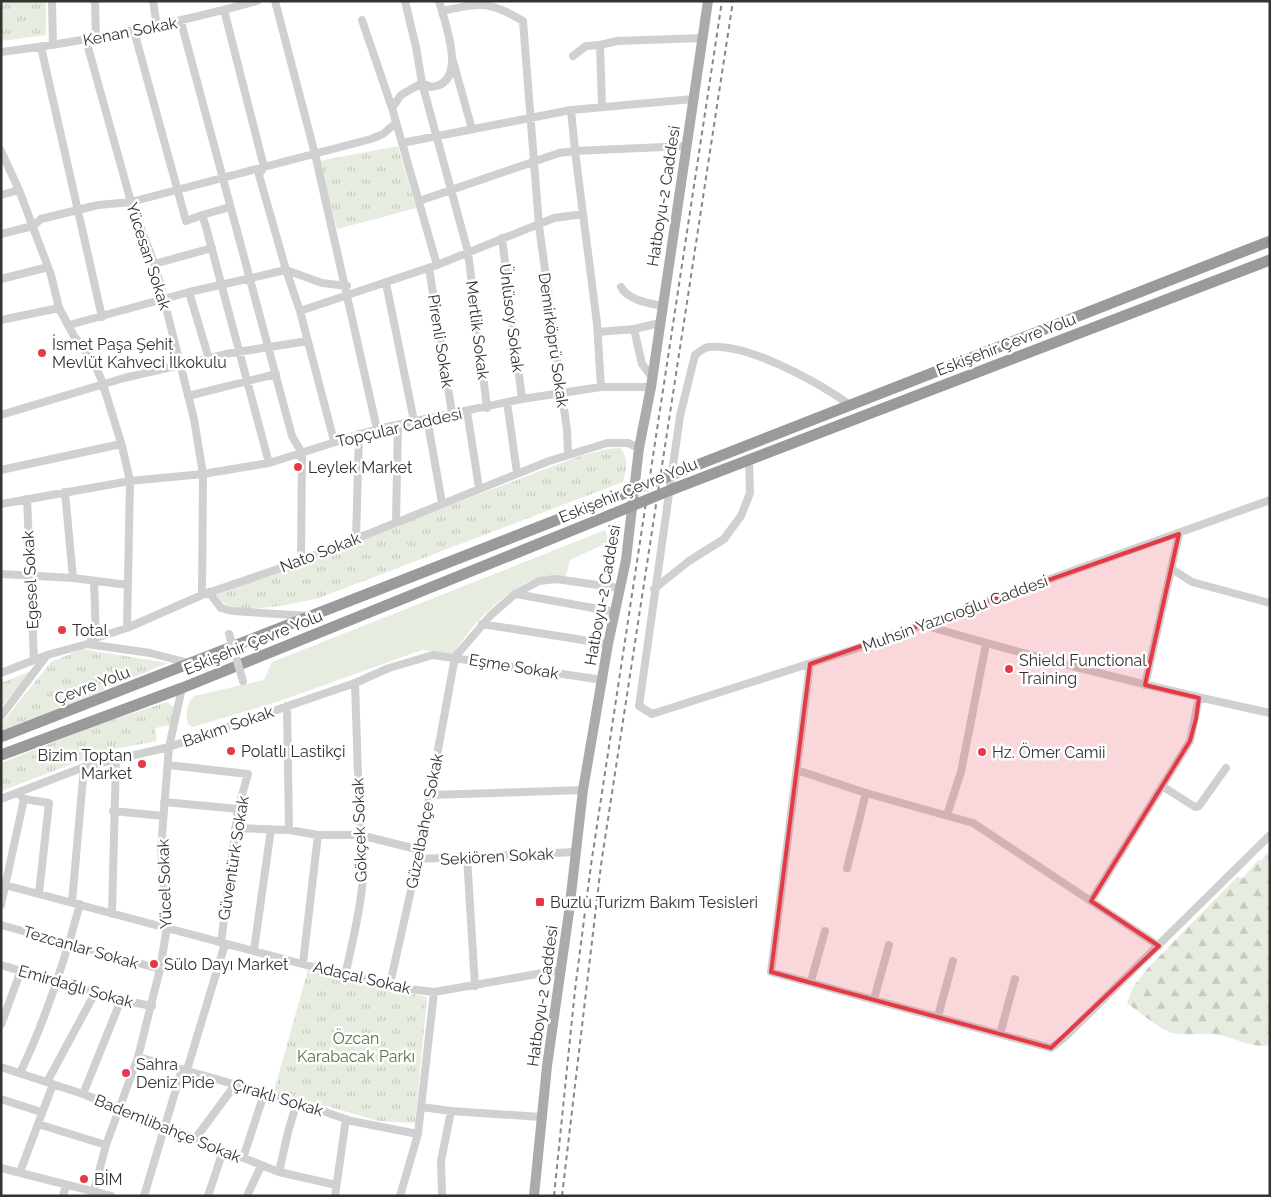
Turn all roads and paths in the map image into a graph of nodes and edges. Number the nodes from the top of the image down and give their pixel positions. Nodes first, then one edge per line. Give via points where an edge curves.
1 (52, 1) edge
2 (95, 1) edge
3 (153, 1) edge
4 (257, 1) edge
5 (275, 1) edge
6 (404, 1) edge
7 (439, 1) edge
8 (708, 1) edge
9 (224, 10) junction
10 (442, 12) junction
11 (362, 20) dead end
12 (181, 22) junction
13 (157, 27) junction
14 (134, 30) junction
15 (703, 38) junction
16 (96, 39) junction
17 (86, 40) junction
18 (54, 45) junction
19 (600, 45) junction
20 (41, 47) junction
21 (1, 52) edge
22 (573, 56) dead end
23 (453, 59) junction
24 (422, 83) junction
25 (694, 98) junction
26 (602, 107) junction
27 (392, 108) junction
28 (571, 110) junction
29 (530, 118) junction
30 (396, 123) junction
31 (472, 128) junction
32 (436, 136) junction
33 (402, 143) junction
34 (686, 146) junction
35 (1, 151) edge
36 (575, 151) junction
37 (315, 154) junction
38 (534, 162) junction
39 (264, 167) junction
40 (5, 168) edge
41 (222, 177) junction
42 (177, 189) junction
43 (19, 190) junction
44 (451, 191) junction
45 (1, 195) edge
46 (419, 201) junction
47 (131, 202) junction
48 (230, 207) junction
49 (76, 210) junction
50 (583, 214) junction
51 (202, 215) junction
52 (33, 226) junction
53 (538, 226) junction
54 (1, 234) edge
55 (502, 238) junction
56 (1270, 241) edge
57 (212, 248) junction
58 (468, 252) junction
59 (1270, 260) edge
60 (154, 264) junction
61 (437, 265) junction
62 (48, 267) junction
63 (429, 268) junction
64 (286, 270) junction
65 (1, 279) edge
66 (250, 279) junction
67 (386, 283) junction
68 (222, 284) junction
69 (347, 286) junction
70 (621, 287) dead end
71 (189, 292) junction
72 (349, 296) junction
73 (164, 299) junction
74 (662, 306) junction
75 (59, 308) junction
76 (300, 311) junction
77 (102, 317) junction
78 (1, 320) edge
79 (660, 323) junction
80 (69, 325) junction
81 (634, 329) junction
82 (598, 332) junction
83 (308, 341) junction
84 (268, 347) junction
85 (239, 352) junction
86 (209, 358) junction
87 (181, 365) junction
88 (276, 374) junction
89 (247, 382) junction
90 (652, 382) junction
91 (104, 386) junction
92 (601, 387) junction
93 (562, 394) junction
94 (188, 396) junction
95 (522, 399) junction
96 (507, 402) junction
97 (850, 405) junction
98 (487, 408) junction
99 (467, 411) junction
100 (452, 413) junction
101 (1, 416) edge
102 (427, 418) junction
103 (414, 421) junction
104 (398, 425) junction
105 (377, 429) junction
106 (359, 434) junction
107 (334, 441) junction
108 (121, 444) junction
109 (639, 448) junction
110 (302, 453) junction
111 (568, 454) junction
112 (749, 460) junction
113 (269, 463) junction
114 (1, 470) edge
115 (517, 473) junction
116 (203, 474) junction
117 (130, 481) junction
118 (479, 488) junction
119 (65, 492) junction
120 (27, 499) junction
121 (1270, 500) edge
122 (442, 503) junction
123 (1, 504) edge
124 (396, 522) junction
125 (1179, 534) junction
126 (356, 539) junction
127 (301, 561) junction
128 (1172, 570) junction
129 (1, 574) edge
130 (30, 577) junction
131 (73, 578) junction
132 (94, 581) junction
133 (128, 586) junction
134 (619, 588) junction
135 (654, 589) junction
136 (206, 594) junction
137 (515, 594) junction
138 (1270, 603) edge
139 (615, 612) junction
140 (311, 616) junction
141 (482, 624) junction
142 (920, 624) junction
143 (127, 628) junction
144 (229, 634) dead end
145 (96, 638) junction
146 (87, 644) junction
147 (608, 644) junction
148 (986, 644) junction
149 (47, 655) junction
150 (455, 657) junction
151 (34, 660) junction
152 (194, 664) junction
153 (810, 664) junction
154 (1, 673) edge
155 (602, 680) junction
156 (244, 681) dead end
157 (355, 683) junction
158 (1145, 685) junction
159 (182, 688) junction
160 (1199, 698) junction
161 (287, 706) junction
162 (1270, 713) edge
163 (1, 716) edge
164 (1, 737) edge
165 (169, 747) junction
166 (1, 755) edge
167 (116, 758) junction
168 (168, 765) junction
169 (84, 767) junction
170 (1226, 768) dead end
171 (797, 770) junction
172 (1162, 786) junction
173 (583, 790) junction
174 (866, 793) junction
175 (430, 795) junction
176 (21, 796) junction
177 (1, 800) edge
178 (164, 802) junction
179 (238, 809) junction
180 (113, 811) junction
181 (947, 815) junction
182 (163, 816) junction
183 (235, 828) junction
184 (270, 829) junction
185 (289, 830) junction
186 (318, 835) junction
187 (360, 835) junction
188 (1270, 835) edge
189 (420, 850) junction
190 (576, 852) junction
191 (467, 858) junction
192 (418, 859) junction
193 (847, 868) dead end
194 (4, 884) edge
195 (39, 893) junction
196 (1090, 901) junction
197 (76, 903) junction
198 (1, 906) edge
199 (112, 914) junction
200 (1, 925) edge
201 (167, 927) junction
202 (826, 931) dead end
203 (70, 943) junction
204 (223, 943) junction
205 (889, 945) dead end
206 (1159, 946) junction
207 (254, 950) junction
208 (954, 961) dead end
209 (303, 963) junction
210 (1, 965) edge
211 (160, 969) junction
212 (21, 970) junction
213 (560, 970) junction
214 (345, 976) junction
215 (1015, 979) dead end
216 (58, 982) junction
217 (812, 982) junction
218 (390, 984) junction
219 (475, 986) junction
220 (434, 992) junction
221 (95, 993) junction
222 (874, 999) junction
223 (121, 1000) junction
224 (152, 1006) junction
225 (938, 1016) junction
226 (1, 1024) edge
227 (1000, 1034) junction
228 (138, 1057) junction
229 (1, 1067) edge
230 (184, 1070) junction
231 (20, 1073) junction
232 (50, 1083) junction
233 (235, 1085) junction
234 (83, 1094) junction
235 (264, 1094) junction
236 (1, 1099) edge
237 (297, 1102) junction
238 (422, 1107) junction
239 (119, 1109) junction
240 (450, 1111) junction
241 (41, 1112) junction
242 (541, 1117) junction
243 (346, 1119) junction
244 (38, 1124) junction
245 (166, 1126) junction
246 (418, 1134) junction
247 (195, 1139) junction
248 (106, 1146) junction
249 (223, 1151) junction
250 (243, 1158) junction
251 (261, 1166) junction
252 (1, 1168) edge
253 (20, 1172) junction
254 (279, 1172) junction
255 (66, 1185) junction
256 (336, 1185) junction
257 (94, 1191) junction
258 (107, 1195) edge
259 (63, 1196) edge
260 (144, 1196) edge
261 (208, 1196) edge
262 (247, 1196) edge
263 (335, 1196) edge
264 (400, 1196) edge
265 (442, 1196) edge
266 (529, 1196) edge
267 (534, 1196) edge

1 - 18 street
2 - 16 street
3 - 13 street
4 - 9 street, Kenan Sokak
5 - 37 street
6 - 24 street, Mertlik Sokak
7 - 10 street
8 - 15 main road, Hatboyu-2 Caddesi
9 - 12 street, Kenan Sokak
9 - 39 street
10 - 23 street
10 - 29 street, Demirköprü Sokak via 481,3 510,12 523,21
11 - 27 street
12 - 13 street, Kenan Sokak
12 - 41 street
13 - 14 street, Kenan Sokak
14 - 16 street, Kenan Sokak
14 - 42 street
15 - 19 street via 617,41
15 - 25 main road, Hatboyu-2 Caddesi
16 - 17 street, Kenan Sokak
17 - 18 street, Kenan Sokak
17 - 47 street, Yücesan Sokak
18 - 20 street, Kenan Sokak
19 - 22 street via 583,47
19 - 26 street
20 - 21 street, Kenan Sokak
20 - 49 street
23 - 24 street via 444,83 430,87
23 - 31 street
24 - 27 street via 401,95
24 - 32 street, Mertlik Sokak
25 - 26 street
25 - 34 main road, Hatboyu-2 Caddesi
26 - 28 street
27 - 30 street
28 - 29 street
28 - 36 street
29 - 31 street
29 - 38 street, Demirköprü Sokak
30 - 33 street
30 - 37 street via 371,139
31 - 32 street
32 - 33 street
32 - 44 street, Mertlik Sokak
33 - 46 street
34 - 36 street
34 - 74 main road, Hatboyu-2 Caddesi
35 - 40 street
36 - 38 street
36 - 50 street
37 - 39 street
37 - 69 street
38 - 44 street
38 - 53 street, Demirköprü Sokak
39 - 41 street
39 - 64 street via 259,175
40 - 43 street
41 - 42 street
41 - 48 street
42 - 47 street
42 - 51 street via 186,221
43 - 45 street
43 - 52 street
44 - 46 street
44 - 58 street, Mertlik Sokak
46 - 61 street
47 - 49 street via 98,204
47 - 60 street, Yücesan Sokak
48 - 51 street
48 - 66 street
49 - 52 street via 41,219
49 - 77 street
50 - 53 street via 554,218
50 - 82 street
51 - 57 street
52 - 54 street
52 - 62 street
53 - 55 street
53 - 93 street, Demirköprü Sokak
55 - 58 street
55 - 95 street, Ünlüsoy Sokak
56 - 97 highway, Eskişehir Çevre Yolu
57 - 60 street
57 - 68 street
58 - 61 street
58 - 98 street, Mertlik Sokak
59 - 112 highway, Eskişehir Çevre Yolu
60 - 73 street, Yücesan Sokak
61 - 63 street
62 - 65 street
62 - 75 street
63 - 67 street
63 - 100 street, Pirenli Sokak
64 - 66 street
64 - 69 street via 322,283
64 - 76 street
66 - 68 street
66 - 84 street
67 - 72 street
67 - 103 street
68 - 71 street
68 - 85 street
69 - 72 street
70 - 74 street via 637,300
71 - 73 street
71 - 86 street
72 - 76 street
72 - 105 street
73 - 77 street
73 - 87 street, Yücesan Sokak
74 - 79 main road, Hatboyu-2 Caddesi
75 - 78 street
75 - 80 street
76 - 83 street
77 - 80 street
79 - 81 street
79 - 90 main road, Hatboyu-2 Caddesi
80 - 91 street via 94,363
81 - 82 street
81 - 90 street via 642,364
82 - 92 street
83 - 84 street
83 - 107 street
84 - 85 street
84 - 88 street
85 - 86 street
85 - 89 street
86 - 87 street
87 - 91 street
87 - 94 street, Yücesan Sokak
88 - 89 street
88 - 110 street via 292,436
89 - 94 street
89 - 113 street
90 - 92 street, Topçular Caddesi
90 - 109 main road, Hatboyu-2 Caddesi
91 - 101 street
91 - 108 street
92 - 93 street, Topçular Caddesi
93 - 95 street, Topçular Caddesi
93 - 111 street, Demirköprü Sokak
94 - 116 street, Yücesan Sokak
95 - 96 street, Topçular Caddesi
96 - 98 street, Topçular Caddesi
96 - 115 street
97 - 135 street via 826,388 739,350 708,347 695,355 680,416
97 - 140 highway, Eskişehir Çevre Yolu, bridge
98 - 99 street, Topçular Caddesi
99 - 100 street, Topçular Caddesi
99 - 118 street
100 - 102 street, Topçular Caddesi
102 - 103 street, Topçular Caddesi
102 - 122 street
103 - 104 street, Topçular Caddesi
104 - 105 street, Topçular Caddesi
104 - 124 street
105 - 106 street, Topçular Caddesi
106 - 107 street, Topçular Caddesi
106 - 126 street
107 - 110 street, Topçular Caddesi
108 - 114 street
108 - 117 street
109 - 111 street, Nato Sokak via 628,443 607,443
109 - 134 main road, Hatboyu-2 Caddesi via 626,560
110 - 113 street, Topçular Caddesi
110 - 127 street
111 - 115 street, Nato Sokak
112 - 135 street via 750,493 741,516 724,539
112 - 159 highway, Eskişehir Çevre Yolu, bridge
113 - 116 street, Topçular Caddesi
115 - 118 street, Nato Sokak
116 - 117 street, Topçular Caddesi
116 - 136 street, Yücesan Sokak
117 - 119 street, Topçular Caddesi
117 - 133 street
118 - 122 street, Nato Sokak
119 - 120 street, Topçular Caddesi
119 - 131 street
120 - 123 street, Topçular Caddesi
120 - 130 street, Egesel Sokak
121 - 125 street, Muhsin Yazıcıoğlu Caddesi
122 - 124 street, Nato Sokak
124 - 126 street, Nato Sokak
125 - 128 street
125 - 142 street, Muhsin Yazıcıoğlu Caddesi
126 - 127 street, Nato Sokak
127 - 136 street, Nato Sokak
128 - 138 street via 1192,582
128 - 158 street
129 - 130 street
130 - 131 street
130 - 151 street, Egesel Sokak
131 - 132 street
132 - 133 street
132 - 145 street
133 - 143 street
134 - 137 street via 556,579 539,581
134 - 139 main road, Hatboyu-2 Caddesi
135 - 153 street, Muhsin Yazıcıoğlu Caddesi via 639,706 652,714
136 - 140 street via 221,608 232,611
136 - 143 street, Nato Sokak
137 - 139 street
137 - 141 street
139 - 147 main road, Hatboyu-2 Caddesi
140 - 152 highway, Eskişehir Çevre Yolu
141 - 147 street
141 - 150 street
142 - 148 street
142 - 153 street, Muhsin Yazıcıoğlu Caddesi
143 - 145 street, Nato Sokak
144 - 156 street, bridge
145 - 146 street, Nato Sokak
146 - 149 street, Nato Sokak
146 - 152 street via 150,653
147 - 155 main road, Hatboyu-2 Caddesi
148 - 158 street
148 - 181 street via 961,772
149 - 151 street, Nato Sokak
149 - 163 street
150 - 155 street, Eşme Sokak
150 - 157 street, Bakım Sokak via 433,655 412,660
150 - 175 street, Güzelbahçe Sokak
151 - 154 street, Nato Sokak
152 - 164 highway, Çevre Yolu
153 - 171 street
155 - 173 main road, Hatboyu-2 Caddesi
157 - 161 street, Bakım Sokak
157 - 187 street, Gökçek Sokak
158 - 160 street
159 - 165 street, Yücel Sokak
159 - 166 highway, Eskişehir Çevre Yolu
160 - 162 street
160 - 172 street via 1190,741
161 - 165 street, Bakım Sokak
161 - 185 street
165 - 167 street, Bakım Sokak
165 - 168 street, Yücel Sokak
167 - 169 street, Bakım Sokak
167 - 180 street
168 - 178 street, Yücel Sokak
168 - 179 street, Güventürk Sokak via 248,774
169 - 176 street, Bakım Sokak
169 - 197 street
170 - 172 street via 1199,806 1195,807
171 - 174 street
171 - 217 street via 771,972
172 - 196 street
173 - 175 street
173 - 190 main road, Hatboyu-2 Caddesi
174 - 181 street
174 - 193 street
175 - 189 street, Güzelbahçe Sokak
176 - 177 street, Bakım Sokak
176 - 194 street
176 - 195 street via 49,803
178 - 179 street
178 - 182 street, Yücel Sokak
179 - 183 street, Güventürk Sokak
180 - 182 street
180 - 199 street
181 - 196 street via 973,823
182 - 201 street, Yücel Sokak via 161,848
183 - 184 street, Sekiören Sokak
183 - 204 street, Güventürk Sokak
184 - 185 street, Sekiören Sokak
184 - 207 street
185 - 186 street, Sekiören Sokak
186 - 187 street, Sekiören Sokak
186 - 209 street
187 - 189 street, Sekiören Sokak
187 - 214 street, Gökçek Sokak via 362,887
188 - 206 street
189 - 192 street, Güzelbahçe Sokak
190 - 191 street, Sekiören Sokak
190 - 213 main road, Hatboyu-2 Caddesi
191 - 192 street, Sekiören Sokak
191 - 219 street
192 - 218 street, Güzelbahçe Sokak
194 - 195 street, Adaçal Sokak
194 - 198 street
195 - 197 street, Adaçal Sokak
196 - 206 street
197 - 199 street, Adaçal Sokak
197 - 203 street
199 - 201 street, Adaçal Sokak
200 - 203 street, Tezcanlar Sokak
201 - 204 street, Adaçal Sokak
201 - 211 street, Yücel Sokak
202 - 217 street
203 - 211 street, Tezcanlar Sokak
203 - 216 street
204 - 207 street, Adaçal Sokak
204 - 230 street, Güventürk Sokak
205 - 222 street
206 - 227 street via 1055,1046 1047,1048
207 - 209 street, Adaçal Sokak
208 - 225 street
209 - 214 street, Adaçal Sokak
210 - 212 street, Emirdağlı Sokak
211 - 224 street, Yücel Sokak
212 - 216 street, Emirdağlı Sokak
212 - 226 street
213 - 219 street, Adaçal Sokak
213 - 242 main road, Hatboyu-2 Caddesi
214 - 218 street, Adaçal Sokak
215 - 227 street
216 - 221 street, Emirdağlı Sokak
216 - 231 street
217 - 222 street
218 - 220 street, Adaçal Sokak
219 - 220 street, Adaçal Sokak
220 - 238 street
221 - 223 street, Emirdağlı Sokak
221 - 232 street
222 - 225 street
223 - 224 street, Emirdağlı Sokak
223 - 234 street
224 - 228 street, Yücel Sokak
225 - 227 street
228 - 230 street, Çıraklı Sokak
228 - 239 street, Yücel Sokak
229 - 231 street, Bademlibahçe Sokak
230 - 233 street, Çıraklı Sokak
230 - 245 street, Güventürk Sokak
231 - 232 street, Bademlibahçe Sokak
232 - 234 street, Bademlibahçe Sokak
232 - 241 street
233 - 235 street, Çıraklı Sokak
233 - 247 street
234 - 239 street, Bademlibahçe Sokak
235 - 237 street, Çıraklı Sokak
235 - 250 street
236 - 241 street
237 - 243 street, Çıraklı Sokak
237 - 254 street
238 - 240 street
238 - 246 street
239 - 245 street, Bademlibahçe Sokak
239 - 248 street, Yücel Sokak
240 - 242 street
240 - 265 street via 441,1161
241 - 244 street
242 - 267 main road, Hatboyu-2 Caddesi
243 - 246 street, Çıraklı Sokak
243 - 256 street
244 - 248 street
244 - 253 street
245 - 247 street, Bademlibahçe Sokak
245 - 260 street, Güventürk Sokak
246 - 264 street
247 - 249 street, Bademlibahçe Sokak
248 - 257 street, Yücel Sokak
249 - 250 street, Bademlibahçe Sokak
249 - 261 street
250 - 251 street, Bademlibahçe Sokak
251 - 254 street, Bademlibahçe Sokak
251 - 262 street
252 - 253 street
253 - 255 street
254 - 256 street, Bademlibahçe Sokak
255 - 257 street
255 - 259 street
256 - 263 street
257 - 258 street
266 - 267 street

